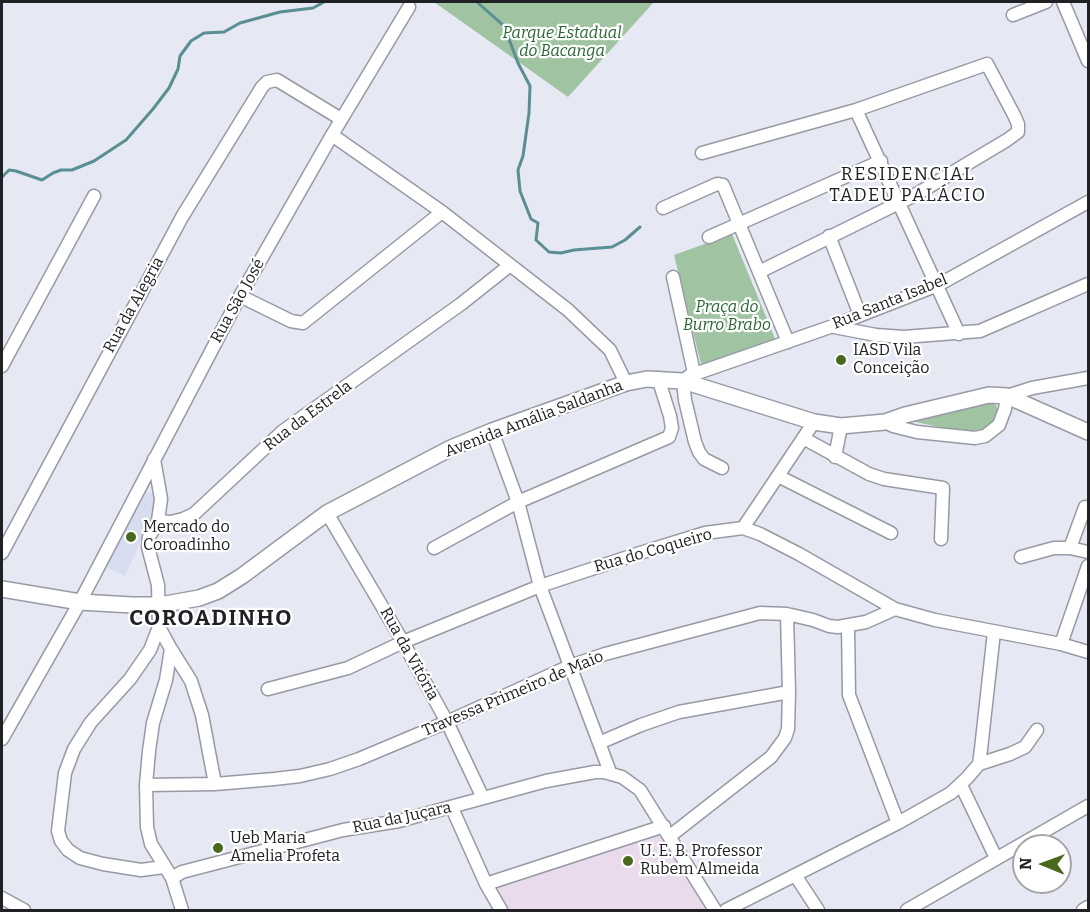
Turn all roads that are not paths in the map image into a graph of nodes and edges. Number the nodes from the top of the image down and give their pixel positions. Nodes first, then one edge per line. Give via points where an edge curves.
1 (1046, 2) edge
2 (1063, 2) edge
3 (409, 7) dead end
4 (1013, 15) dead end
5 (1089, 61) edge
6 (856, 110) junction
7 (341, 119) junction
8 (332, 135) junction
9 (702, 153) dead end
10 (881, 161) junction
11 (94, 196) dead end
12 (1089, 202) edge
13 (900, 203) junction
14 (663, 208) dead end
15 (442, 212) junction
16 (738, 225) junction
17 (829, 236) junction
18 (710, 237) dead end
19 (510, 266) junction
20 (759, 272) junction
21 (673, 278) dead end
22 (1089, 284) edge
23 (938, 285) junction
24 (240, 296) junction
25 (860, 315) junction
26 (832, 326) junction
27 (959, 334) junction
28 (788, 342) junction
29 (2, 366) edge
30 (689, 377) junction
31 (658, 378) junction
32 (1089, 378) edge
33 (626, 383) junction
34 (1007, 396) junction
35 (814, 422) junction
36 (885, 422) junction
37 (841, 426) junction
38 (492, 431) junction
39 (1089, 432) edge
40 (803, 438) junction
41 (835, 457) junction
42 (154, 459) junction
43 (722, 468) dead end
44 (778, 476) junction
45 (518, 502) junction
46 (1085, 507) dead end
47 (327, 513) junction
48 (158, 521) junction
49 (743, 528) junction
50 (891, 532) dead end
51 (941, 539) dead end
52 (434, 548) dead end
53 (1070, 548) junction
54 (1089, 552) edge
55 (2, 553) edge
56 (1021, 557) dead end
57 (1089, 566) edge
58 (540, 586) junction
59 (2, 589) edge
60 (80, 602) junction
61 (160, 605) junction
62 (895, 609) junction
63 (787, 614) junction
64 (848, 626) junction
65 (159, 627) junction
66 (994, 632) junction
67 (403, 642) junction
68 (1061, 644) junction
69 (171, 649) junction
70 (1089, 651) edge
71 (570, 666) junction
72 (268, 689) dead end
73 (789, 692) junction
74 (447, 722) junction
75 (1037, 730) dead end
76 (2, 739) edge
77 (599, 743) junction
78 (979, 764) junction
79 (610, 772) junction
80 (215, 784) junction
81 (146, 785) junction
82 (961, 785) junction
83 (483, 798) junction
84 (1089, 806) edge
85 (453, 808) junction
86 (898, 823) junction
87 (667, 831) junction
88 (996, 858) junction
89 (164, 867) junction
90 (795, 875) junction
91 (172, 879) junction
92 (486, 884) junction
93 (2, 898) edge
94 (1089, 907) edge
95 (24, 910) edge
96 (182, 910) edge
97 (501, 910) edge
98 (715, 910) edge
99 (726, 910) edge
100 (818, 910) edge
101 (907, 910) edge
102 (1083, 910) edge

1 - 4 street
2 - 5 street
3 - 7 street, Rua São José
6 - 9 street
6 - 10 street
6 - 13 street via 987,64 1014,115 1018,132
7 - 8 street, Rua São José
7 - 55 street, Rua da Alegria via 277,80 262,87 206,176 117,335
8 - 15 street
8 - 24 street, Rua São José
10 - 13 street
10 - 16 street
11 - 29 street
12 - 23 street, Rua Santa Isabel
13 - 17 street
13 - 23 street
14 - 16 street via 720,184 726,190
15 - 19 street
15 - 24 street via 303,323
16 - 18 street
16 - 20 street
17 - 20 street
17 - 25 street
19 - 33 street via 592,330 610,350
19 - 48 street, Rua da Estrela via 284,431 194,514 171,522
20 - 28 street
21 - 30 street
22 - 27 street via 981,331
23 - 25 street, Rua Santa Isabel
23 - 27 street
24 - 42 street, Rua São José
25 - 26 street, Rua Santa Isabel
26 - 27 street via 904,337
26 - 28 street, Rua Santa Isabel
28 - 30 street, Rua Santa Isabel
30 - 31 main road, Avenida Amália Saldanha
30 - 35 main road, Avenida Amália Saldanha
30 - 43 street via 688,421 699,452
31 - 33 main road, Avenida Amália Saldanha
31 - 45 street via 670,416 669,437
32 - 34 street, Avenida Amália Saldanha
33 - 38 main road, Avenida Amália Saldanha
34 - 36 main road, Avenida Amália Saldanha via 981,396
34 - 36 street, Avenida Amália Saldanha via 999,425 986,436 917,432
34 - 39 main road
35 - 37 main road, Avenida Amália Saldanha
35 - 40 street
36 - 37 main road, Avenida Amália Saldanha
37 - 41 street
38 - 45 street
38 - 47 main road, Avenida Amália Saldanha via 451,448
40 - 41 street
40 - 44 street
41 - 51 street via 869,474 943,488
42 - 48 street via 161,499
42 - 60 street, Rua São José
44 - 49 street
44 - 50 street
45 - 52 street
45 - 58 street
46 - 53 street
47 - 61 main road, Avenida Amália Saldanha via 218,591
47 - 67 street, Rua da Vitória
48 - 61 street via 148,537 148,547
49 - 58 street, Rua do Coqueiro via 705,534
49 - 62 street via 799,554
53 - 54 street
53 - 56 street
57 - 68 street
58 - 67 street, Rua do Coqueiro
58 - 71 street
59 - 60 main road, Avenida Amália Saldanha
60 - 61 main road, Avenida Amália Saldanha
60 - 76 street, Rua São José
61 - 65 street
62 - 64 street, Travessa Primeiro de Maio
62 - 66 street
63 - 64 street, Travessa Primeiro de Maio via 829,626
63 - 71 street, Travessa Primeiro de Maio via 760,613 716,623
63 - 73 street
64 - 86 street via 849,695
65 - 69 street
65 - 89 street via 150,650 74,748 65,773 58,831 68,850 80,858 141,870
66 - 68 street
66 - 78 street
67 - 72 street, Rua do Coqueiro via 348,668
67 - 74 street, Rua da Vitória
68 - 70 street
69 - 80 street via 191,681
69 - 81 street via 153,723
71 - 74 street, Travessa Primeiro de Maio
71 - 77 street
73 - 77 street via 679,712
73 - 87 street via 788,729 771,757
74 - 80 street, Travessa Primeiro de Maio via 330,769 300,776
74 - 83 street, Rua da Vitória
75 - 78 street via 1025,747
77 - 79 street
78 - 82 street
79 - 83 street, Rua da Juçara via 575,776
79 - 87 street via 640,790
80 - 81 street, Travessa Primeiro de Maio
81 - 89 street via 147,827
82 - 86 street
82 - 88 street
83 - 85 street, Rua da Juçara
84 - 88 street
85 - 91 street, Rua da Juçara via 343,830 182,872
85 - 92 street
86 - 90 street
87 - 92 street
87 - 98 street
88 - 101 street
89 - 91 street
90 - 99 street
90 - 100 street
91 - 96 street
92 - 97 street
93 - 95 street
94 - 102 street

